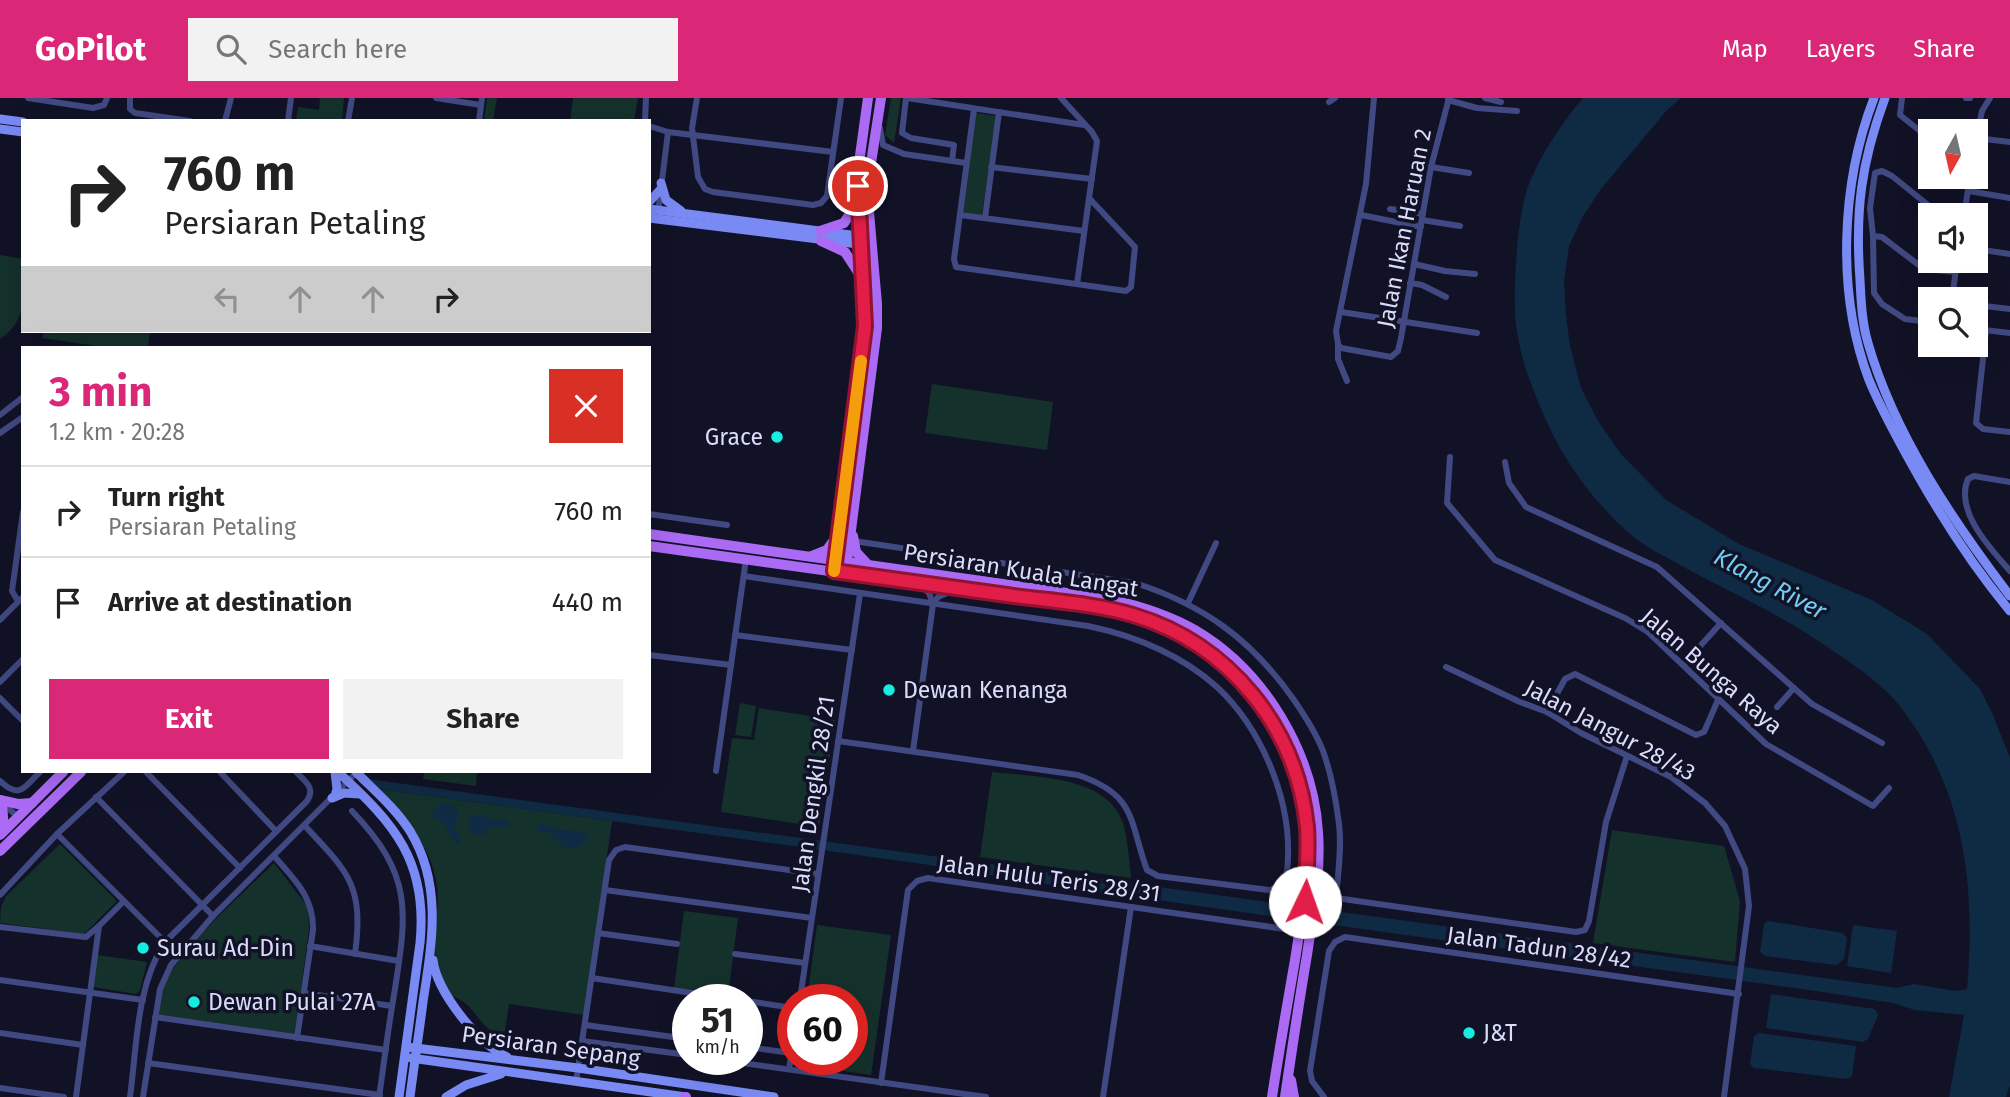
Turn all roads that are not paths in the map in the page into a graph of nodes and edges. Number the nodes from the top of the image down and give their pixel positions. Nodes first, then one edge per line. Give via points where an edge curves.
1 (27, 98) edge
2 (107, 98) edge
3 (130, 98) edge
4 (231, 98) edge
5 (291, 98) edge
6 (352, 98) edge
7 (436, 98) edge
8 (646, 98) edge
9 (696, 98) edge
10 (830, 98) edge
11 (868, 98) edge
12 (881, 98) edge
13 (907, 98) edge
14 (1061, 98) edge
15 (1374, 98) edge
16 (1485, 98) edge
17 (1874, 98) edge
18 (1885, 98) edge
19 (1902, 98) edge
20 (1990, 98) edge
21 (841, 99) edge
22 (1448, 99) edge
23 (482, 102) edge
24 (1501, 102) dead end
25 (974, 108) junction
26 (1517, 111) dead end
27 (999, 112) junction
28 (878, 116) junction
29 (0, 119) edge
30 (176, 119) edge
31 (226, 119) edge
32 (288, 119) edge
33 (348, 119) edge
34 (644, 119) edge
35 (1980, 119) edge
36 (21, 122) edge
37 (1084, 125) junction
38 (651, 127) edge
39 (0, 129) edge
40 (1918, 129) edge
41 (21, 132) edge
42 (668, 132) junction
43 (695, 134) junction
44 (1988, 139) edge
45 (2010, 142) edge
46 (833, 152) junction
47 (952, 161) junction
48 (966, 163) junction
49 (991, 167) junction
50 (1431, 167) junction
51 (1469, 173) dead end
52 (1091, 179) junction
53 (661, 186) junction
54 (1969, 191) joint
55 (1854, 195) junction
56 (1089, 198) junction
57 (2010, 198) edge
58 (651, 199) edge
59 (857, 203) junction
60 (1926, 203) edge
61 (1966, 203) edge
62 (1390, 209) dead end
63 (684, 213) junction
64 (653, 214) edge
65 (960, 215) junction
66 (1361, 215) junction
67 (985, 218) junction
68 (1422, 220) junction
69 (1460, 226) dead end
70 (1084, 230) junction
71 (821, 236) junction
72 (1873, 236) junction
73 (867, 241) junction
74 (1988, 250) edge
75 (2010, 254) edge
76 (1414, 264) junction
77 (1918, 264) edge
78 (1475, 274) dead end
79 (1410, 283) junction
80 (1077, 284) junction
81 (864, 286) junction
82 (1446, 297) dead end
83 (1988, 306) edge
84 (2010, 309) edge
85 (1341, 312) junction
86 (1403, 321) junction
87 (1918, 321) edge
88 (1988, 331) edge
89 (1477, 333) dead end
90 (2010, 333) edge
91 (1338, 344) junction
92 (1983, 357) edge
93 (1347, 381) dead end
94 (21, 399) edge
95 (0, 415) edge
96 (21, 417) edge
97 (2010, 432) edge
98 (0, 433) edge
99 (1450, 457) dead end
100 (1505, 462) dead end
101 (2010, 481) edge
102 (651, 514) edge
103 (727, 525) dead end
104 (852, 525) junction
105 (21, 526) edge
106 (651, 534) edge
107 (838, 535) junction
108 (854, 541) junction
109 (1216, 543) dead end
110 (651, 546) edge
111 (808, 557) junction
112 (746, 559) junction
113 (1982, 559) junction
114 (2010, 559) edge
115 (869, 565) junction
116 (2004, 565) junction
117 (1974, 566) junction
118 (840, 567) junction
119 (2010, 572) edge
120 (744, 576) junction
121 (916, 582) junction
122 (959, 588) junction
123 (1026, 592) junction
124 (860, 594) junction
125 (2010, 596) edge
126 (20, 599) edge
127 (1188, 603) junction
128 (933, 604) junction
129 (2010, 611) edge
130 (0, 620) edge
131 (1721, 623) junction
132 (735, 635) junction
133 (852, 650) junction
134 (651, 655) edge
135 (21, 661) edge
136 (1683, 665) junction
137 (731, 666) junction
138 (1446, 667) dead end
139 (0, 682) edge
140 (1794, 688) junction
141 (0, 698) edge
142 (1718, 700) junction
143 (1777, 707) dead end
144 (1547, 712) junction
145 (21, 719) edge
146 (838, 741) junction
147 (1882, 743) dead end
148 (913, 751) junction
149 (1627, 756) junction
150 (716, 771) dead end
151 (39, 773) edge
152 (63, 773) edge
153 (80, 773) edge
154 (123, 773) edge
155 (147, 773) edge
156 (221, 773) edge
157 (297, 773) edge
158 (337, 773) edge
159 (338, 773) edge
160 (356, 773) edge
161 (358, 773) edge
162 (0, 780) edge
163 (348, 781) junction
164 (1889, 788) dead end
165 (362, 795) junction
166 (96, 797) junction
167 (334, 797) junction
168 (1, 801) edge
169 (32, 803) junction
170 (50, 803) junction
171 (352, 811) dead end
172 (18, 817) junction
173 (305, 826) junction
174 (276, 831) junction
175 (2, 832) edge
176 (57, 834) junction
177 (0, 850) edge
178 (274, 856) junction
179 (240, 867) junction
180 (818, 874) junction
181 (605, 890) junction
182 (1317, 890) junction
183 (0, 895) edge
184 (1336, 898) junction
185 (124, 901) junction
186 (1310, 902) junction
187 (203, 904) junction
188 (1131, 907) junction
189 (214, 916) junction
190 (812, 918) junction
191 (99, 926) junction
192 (0, 927) edge
193 (1304, 928) junction
194 (598, 933) junction
195 (165, 942) junction
196 (677, 944) dead end
197 (310, 946) junction
198 (432, 948) junction
199 (355, 954) junction
200 (735, 954) dead end
201 (399, 961) junction
202 (805, 963) junction
203 (592, 978) junction
204 (0, 980) edge
205 (802, 984) edge
206 (672, 990) edge
207 (1740, 990) junction
208 (304, 993) junction
209 (91, 994) junction
210 (143, 1000) junction
211 (392, 1006) junction
212 (155, 1017) junction
213 (585, 1025) junction
214 (0, 1033) edge
215 (672, 1037) edge
216 (297, 1038) junction
217 (582, 1041) junction
218 (83, 1045) junction
219 (412, 1047) junction
220 (386, 1050) junction
221 (672, 1053) edge
222 (410, 1058) junction
223 (512, 1060) junction
224 (148, 1063) junction
225 (578, 1068) junction
226 (1289, 1069) junction
227 (510, 1073) junction
228 (828, 1075) edge
229 (576, 1082) junction
230 (881, 1083) junction
231 (0, 1088) edge
232 (380, 1096) edge
233 (1271, 1096) edge
234 (64, 1097) edge
235 (76, 1097) edge
236 (130, 1097) edge
237 (144, 1097) edge
238 (399, 1097) edge
239 (410, 1097) edge
240 (446, 1097) edge
241 (686, 1097) edge
242 (774, 1097) edge
243 (986, 1097) edge
244 (1102, 1097) edge
245 (1285, 1097) edge
246 (1294, 1097) edge
247 (1324, 1097) edge
248 (1724, 1097) edge

1 - 2 street via 93,108 104,105
3 - 30 street via 135,113
4 - 31 street
5 - 32 street
6 - 33 street
7 - 23 street
8 - 34 street
9 - 43 street
10 - 21 street
11 - 59 main road
12 - 28 main road
13 - 25 street
13 - 47 street via 902,133 954,145
14 - 37 street
15 - 66 street
16 - 24 street
17 - 55 main road via 1860,140
18 - 55 main road
19 - 40 street via 1900,115
20 - 35 street
21 - 46 street
22 - 26 street via 1477,108
22 - 50 street, Jalan Ikan Haruan 2
25 - 27 street
25 - 48 street
27 - 37 street
27 - 49 street
28 - 47 street via 881,141 890,150
28 - 73 main road via 867,189
29 - 36 main road
37 - 52 street via 1097,141
38 - 42 street
39 - 41 main road
42 - 43 street
42 - 53 street
43 - 46 street
43 - 46 street via 698,177 705,188 753,198 821,203 827,196
44 - 45 street
47 - 48 street
48 - 65 street
49 - 52 street
49 - 67 street
50 - 51 street
50 - 68 street, Jalan Ikan Haruan 2
52 - 56 street
53 - 58 main road
53 - 63 main road via 666,200
53 - 64 street
54 - 57 street
54 - 61 street
55 - 113 main road via 1862,305 1876,368 1905,433
55 - 117 main road via 1848,250 1853,317 1868,378 1901,445
56 - 70 street
56 - 80 street via 1134,244 1131,286 1126,291
59 - 71 main road via 844,223
59 - 73 main road
60 - 72 street via 1892,176 1875,173
62 - 68 street
63 - 64 main road
63 - 71 main road
64 - 71 main road
65 - 67 street
65 - 80 street via 956,267
66 - 68 street
66 - 85 street
67 - 70 street
68 - 69 street
68 - 76 street, Jalan Ikan Haruan 2
70 - 80 street
71 - 73 main road
71 - 81 main road via 845,252
72 - 77 street via 1882,237
72 - 87 street via 1876,297 1905,319
73 - 81 main road
73 - 104 main road via 877,328
74 - 75 street
76 - 78 street
76 - 79 street, Jalan Ikan Haruan 2
79 - 82 street
79 - 86 street, Jalan Ikan Haruan 2
81 - 107 main road via 865,326
83 - 84 street
85 - 86 street
85 - 91 street
86 - 89 street
86 - 91 street, Jalan Ikan Haruan 2 via 1394,356 1346,350
88 - 90 street
91 - 93 street via 1338,359
92 - 97 street via 1976,423 1983,429
94 - 95 street
96 - 98 street
99 - 136 street, Jalan Bunga Raya via 1447,503 1494,560 1625,618 1648,632
100 - 131 street via 1509,483 1532,512 1657,567
101 - 116 street via 1974,476 1965,486 1972,522
102 - 103 street
104 - 108 main road
104 - 118 main road
105 - 126 street via 12,591
106 - 111 main road, Persiaran Kuala Langat
107 - 111 main road via 823,552
107 - 118 main road
108 - 115 main road
108 - 127 street via 1135,583
109 - 127 street
110 - 112 main road, Persiaran Kuala Langat
111 - 118 main road, Persiaran Kuala Langat
112 - 118 main road, Persiaran Kuala Langat
112 - 120 street
113 - 117 main road
113 - 125 main road
114 - 116 street
115 - 118 main road, Persiaran Kuala Langat
115 - 123 main road, Persiaran Kuala Langat
116 - 119 street
117 - 129 main road
118 - 121 main road, Persiaran Kuala Langat
120 - 124 street
120 - 132 street
121 - 122 main road, Persiaran Kuala Langat
121 - 128 street via 929,593
122 - 123 main road, Persiaran Kuala Langat
122 - 128 street
123 - 182 main road, Persiaran Kuala Langat via 1110,599 1156,612 1197,631 1248,673 1276,709 1308,775 1318,833
123 - 186 main road, Persiaran Kuala Langat via 1155,623 1195,642 1245,685 1274,724 1298,779 1307,828
124 - 128 street
124 - 133 street, Jalan Dengkil 28/21
126 - 130 street
127 - 184 street via 1259,656 1306,718 1323,750 1339,825
128 - 148 street
128 - 148 street via 1116,632 1161,649 1201,674 1235,705 1279,790 1287,825 1286,879 1275,889 1262,890 1153,874 1147,870 1131,815 1113,792 1093,780 1060,771
131 - 136 street
131 - 140 street
132 - 133 street
132 - 137 street
133 - 146 street, Jalan Dengkil 28/21
134 - 137 street
135 - 139 street
136 - 142 street, Jalan Bunga Raya
137 - 150 street
138 - 144 street, Jalan Jangur 28/43
140 - 143 street
140 - 147 street via 1812,704
141 - 145 street
142 - 144 street via 1704,732 1696,734 1574,674 1565,678
142 - 164 street, Jalan Bunga Raya via 1766,744 1873,806
144 - 149 street, Jalan Jangur 28/43
146 - 148 street
146 - 180 street, Jalan Dengkil 28/21
149 - 184 street via 1606,822 1585,930
149 - 207 street, Jalan Jangur 28/43 via 1671,777 1710,808 1740,857 1749,906
151 - 162 street via 17,792
152 - 169 main road
153 - 170 main road
154 - 166 street
155 - 179 street
156 - 174 street
157 - 174 street via 311,792
158 - 167 main road
159 - 163 main road
160 - 163 street
161 - 198 main road via 400,817 425,862 433,896
163 - 165 main road
163 - 167 street
165 - 167 main road
165 - 219 main road via 400,839 420,891 422,924
166 - 176 street
166 - 187 street
167 - 173 street
168 - 169 main road
168 - 172 street
168 - 175 main road
169 - 172 main road
170 - 172 main road via 28,818
170 - 177 main road
171 - 201 street via 384,849 397,877 404,930
172 - 175 main road
172 - 177 main road via 14,832
173 - 178 street
173 - 199 street via 336,859 351,885 359,918
174 - 179 street
176 - 183 street
176 - 185 street
178 - 189 street
178 - 197 street via 311,904
179 - 187 street
180 - 181 street via 625,847 610,856
180 - 190 street, Jalan Dengkil 28/21
181 - 190 street
181 - 194 street
182 - 184 street
182 - 186 main road, Persiaran Kuala Langat
185 - 191 street
185 - 195 street
186 - 193 main road
187 - 189 street
187 - 195 street
188 - 193 street, Jalan Hulu Teris 28/31
188 - 230 street, Jalan Hulu Teris 28/31 via 917,880 908,890
188 - 244 street
189 - 212 street via 170,965
190 - 202 street, Jalan Dengkil 28/21
191 - 192 street via 86,937
191 - 209 street
193 - 226 main road
193 - 233 main road
194 - 196 street
194 - 203 street
195 - 210 street
197 - 199 street
197 - 208 street
198 - 219 main road
198 - 223 main road via 438,980 455,1009 493,1049
199 - 201 street
200 - 202 street
201 - 211 street
202 - 205 street, Jalan Dengkil 28/21
203 - 206 street
203 - 213 street
204 - 209 street
207 - 247 street, Jalan Tadun 28/42 via 1345,937 1329,951 1310,1071
207 - 248 street, Jalan Jangur 28/43
208 - 211 street
208 - 216 street
209 - 210 street
209 - 218 street
210 - 236 street
211 - 220 street
212 - 216 street
212 - 224 street
213 - 215 street
213 - 217 street
214 - 218 street
216 - 220 street
217 - 221 street
217 - 225 street
218 - 235 street
219 - 222 main road
219 - 223 main road, Persiaran Sepang
220 - 232 street
222 - 227 main road, Persiaran Sepang
222 - 238 main road
222 - 239 main road
223 - 225 main road, Persiaran Sepang
224 - 232 street
224 - 237 street
225 - 229 street
225 - 242 main road, Persiaran Sepang
226 - 245 main road
226 - 246 main road
227 - 229 main road, Persiaran Sepang
227 - 240 main road via 484,1078
228 - 230 street
229 - 241 main road, Persiaran Sepang
230 - 243 street
231 - 234 street

